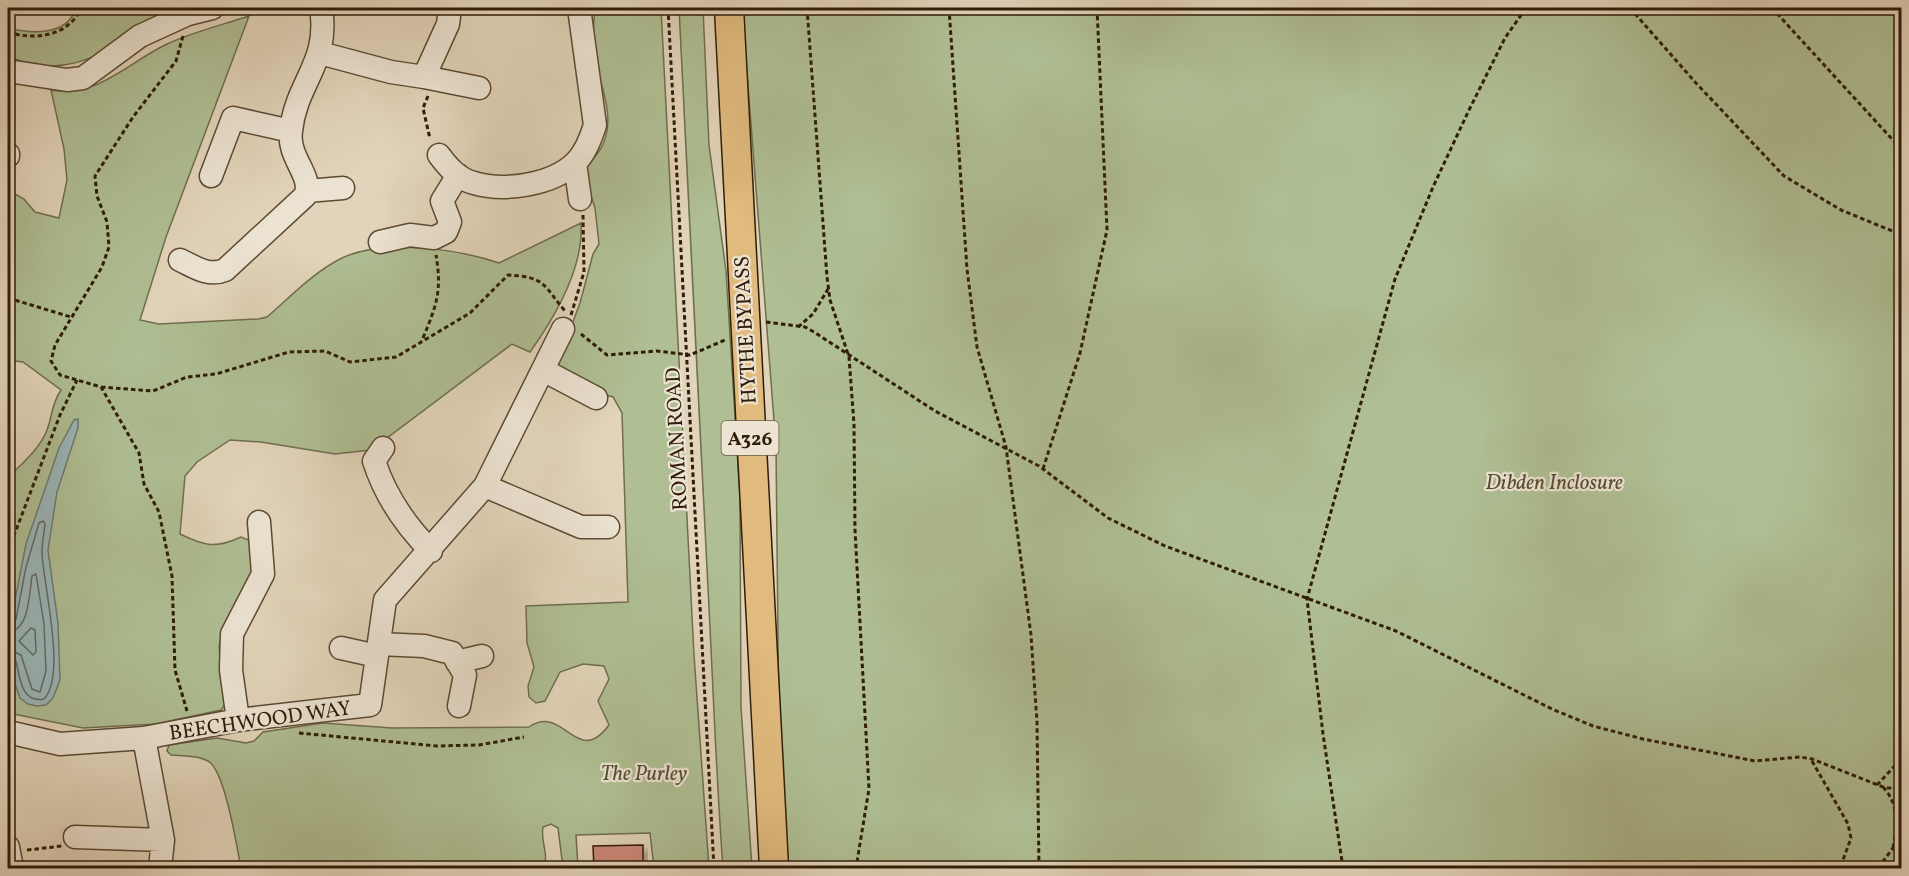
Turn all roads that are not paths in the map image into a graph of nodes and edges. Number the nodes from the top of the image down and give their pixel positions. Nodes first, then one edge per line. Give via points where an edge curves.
1 (212, 8) edge
2 (321, 8) edge
3 (450, 8) edge
4 (579, 8) edge
5 (729, 8) edge
6 (320, 53) junction
7 (8, 71) edge
8 (429, 79) junction
9 (479, 88) dead end
10 (291, 131) junction
11 (439, 155) road end
12 (575, 163) junction
13 (211, 176) dead end
14 (458, 176) junction
15 (343, 188) dead end
16 (307, 191) junction
17 (580, 199) road end
18 (380, 242) dead end
19 (180, 260) dead end
20 (570, 324) road end
21 (543, 370) junction
22 (596, 398) dead end
23 (383, 448) dead end
24 (485, 486) junction
25 (259, 522) dead end
26 (608, 527) dead end
27 (431, 551) junction
28 (340, 648) dead end
29 (378, 650) junction
30 (482, 656) dead end
31 (457, 662) junction
32 (459, 706) dead end
33 (238, 720) junction
34 (8, 732) edge
35 (144, 738) junction
36 (75, 837) road end
37 (163, 840) junction
38 (160, 868) edge
39 (774, 868) edge

1 - 7 street via 188,14 140,36 83,78 67,80
2 - 6 street via 324,25
3 - 8 street
4 - 12 street via 595,125
5 - 39 main road, HYTHE BYPASS / A326
6 - 8 street
6 - 10 street
8 - 9 street
10 - 13 street via 233,118
10 - 16 street via 291,152 307,179
11 - 14 street
12 - 14 street via 543,179 505,187 473,183
12 - 17 street
14 - 18 street via 442,201 449,226 446,232 434,238 410,235
15 - 16 street
16 - 19 street via 234,264 216,274
20 - 21 street, BEECHWOOD WAY
21 - 22 street
21 - 24 street, BEECHWOOD WAY
23 - 27 street via 374,461 380,478 404,519
24 - 26 street via 581,527
24 - 27 street, BEECHWOOD WAY
25 - 33 street via 263,574 232,634 231,670
27 - 29 street, BEECHWOOD WAY via 385,600
28 - 29 street
29 - 31 street via 424,646 452,653
29 - 33 street, BEECHWOOD WAY via 370,705
30 - 31 street
31 - 32 street via 465,675
33 - 35 street, BEECHWOOD WAY
34 - 35 street, BEECHWOOD WAY via 60,744
35 - 37 street
36 - 37 street
37 - 38 street

